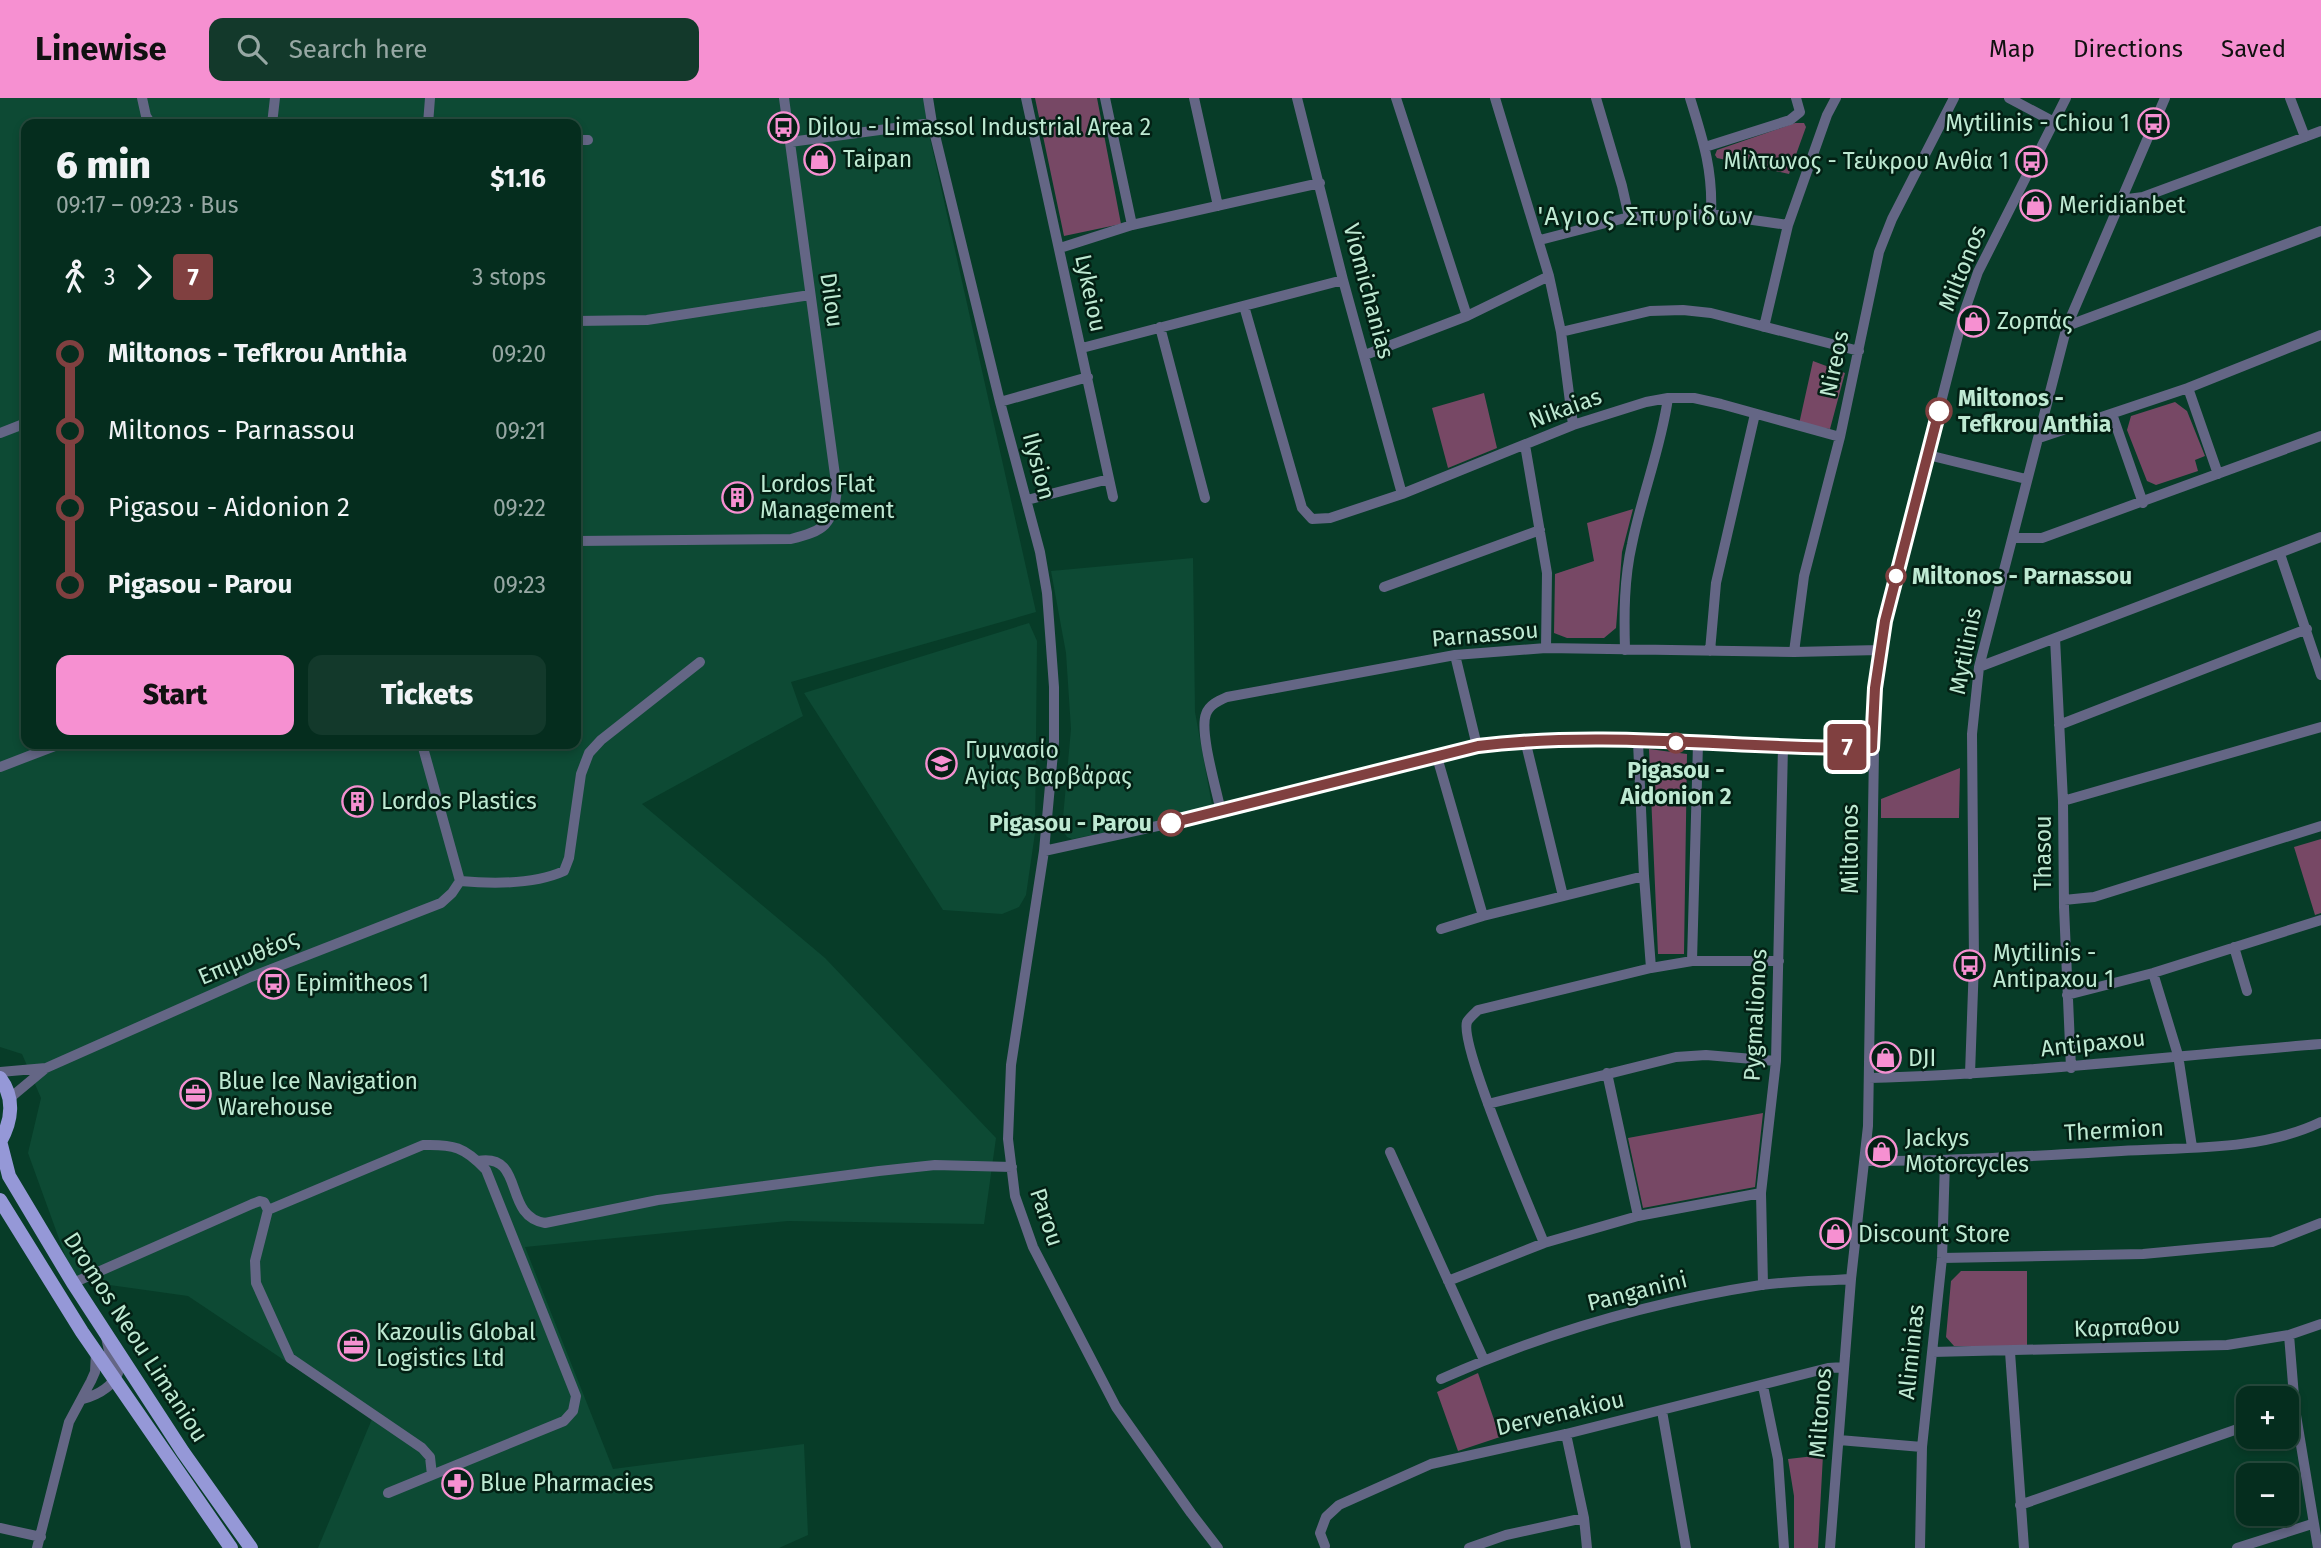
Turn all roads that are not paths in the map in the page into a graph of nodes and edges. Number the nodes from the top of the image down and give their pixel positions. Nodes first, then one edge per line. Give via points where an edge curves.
1 (142, 98) edge
2 (275, 98) edge
3 (430, 98) edge
4 (784, 98) edge
5 (928, 98) edge
6 (1026, 98) edge
7 (1105, 98) edge
8 (1194, 98) edge
9 (1297, 98) edge
10 (1396, 98) edge
11 (1495, 98) edge
12 (1596, 98) edge
13 (1690, 98) edge
14 (1796, 98) edge
15 (1836, 98) edge
16 (1954, 98) edge
17 (2009, 98) edge
18 (2066, 98) edge
19 (2165, 98) edge
20 (2290, 98) edge
21 (148, 119) edge
22 (273, 119) edge
23 (428, 119) edge
24 (2054, 122) junction
25 (932, 123) junction
26 (2321, 131) edge
27 (2305, 138) junction
28 (581, 140) edge
29 (588, 140) dead end
30 (790, 142) junction
31 (1705, 147) junction
32 (1320, 183) junction
33 (2120, 200) junction
34 (1218, 206) junction
35 (1711, 214) junction
36 (1629, 217) junction
37 (1132, 225) junction
38 (1788, 225) junction
39 (2321, 231) edge
40 (1540, 240) junction
41 (1060, 248) junction
42 (1549, 276) junction
43 (1343, 280) junction
44 (810, 295) junction
45 (1244, 306) junction
46 (1467, 316) junction
47 (581, 321) edge
48 (2067, 326) junction
49 (1160, 327) junction
50 (1764, 327) junction
51 (1561, 332) junction
52 (2321, 335) edge
53 (1082, 348) junction
54 (1859, 351) junction
55 (1365, 355) junction
56 (1088, 377) junction
57 (2188, 388) junction
58 (1668, 398) junction
59 (1000, 402) junction
60 (1755, 414) junction
61 (2112, 414) junction
62 (21, 425) edge
63 (1573, 425) junction
64 (0, 433) edge
65 (2321, 436) edge
66 (1840, 438) junction
67 (2039, 438) junction
68 (1525, 445) junction
69 (1928, 456) junction
70 (2218, 474) junction
71 (1109, 478) junction
72 (2026, 479) junction
73 (1402, 494) junction
74 (1113, 497) dead end
75 (1205, 498) dead end
76 (1027, 500) junction
77 (2143, 503) junction
78 (1539, 530) junction
79 (2321, 537) edge
80 (2013, 538) junction
81 (581, 541) edge
82 (2280, 554) junction
83 (1384, 587) dead end
84 (2307, 629) junction
85 (2055, 638) junction
86 (1546, 649) junction
87 (1625, 650) junction
88 (1879, 650) junction
89 (1710, 651) junction
90 (1794, 652) junction
91 (1455, 655) junction
92 (700, 662) dead end
93 (1979, 667) junction
94 (2321, 675) edge
95 (2059, 724) junction
96 (2321, 727) edge
97 (1525, 740) junction
98 (1638, 742) junction
99 (1698, 744) junction
100 (1478, 746) junction
101 (1783, 746) junction
102 (1872, 748) junction
103 (47, 749) edge
104 (423, 749) edge
105 (1437, 757) junction
106 (0, 767) edge
107 (2063, 801) junction
108 (1221, 812) junction
109 (2321, 826) edge
110 (1044, 852) junction
111 (1644, 876) junction
112 (460, 881) junction
113 (1563, 896) junction
114 (2064, 900) junction
115 (1483, 916) junction
116 (2321, 920) edge
117 (1441, 929) dead end
118 (2234, 947) junction
119 (1692, 961) junction
120 (1779, 961) junction
121 (1651, 968) junction
122 (2153, 973) junction
123 (2247, 991) dead end
124 (2067, 995) junction
125 (2321, 1044) edge
126 (2178, 1055) junction
127 (1776, 1061) junction
128 (46, 1068) junction
129 (2071, 1068) junction
130 (0, 1072) edge
131 (1607, 1073) junction
132 (1970, 1074) junction
133 (0, 1078) edge
134 (1870, 1078) junction
135 (9, 1098) junction
136 (1488, 1104) junction
137 (2321, 1122) edge
138 (0, 1141) edge
139 (2192, 1147) junction
140 (1390, 1152) dead end
141 (478, 1161) junction
142 (1865, 1161) junction
143 (1945, 1161) junction
144 (1012, 1167) junction
145 (1761, 1193) junction
146 (0, 1200) edge
147 (268, 1210) junction
148 (1638, 1216) junction
149 (2321, 1223) edge
150 (1544, 1243) junction
151 (1942, 1258) junction
152 (1851, 1279) junction
153 (1448, 1281) junction
154 (73, 1283) junction
155 (1763, 1285) junction
156 (2321, 1324) edge
157 (2289, 1335) junction
158 (106, 1337) junction
159 (96, 1352) junction
160 (1932, 1352) junction
161 (2010, 1352) junction
162 (1485, 1360) junction
163 (1844, 1367) junction
164 (1441, 1379) dead end
165 (115, 1380) junction
166 (1763, 1386) junction
167 (2290, 1386) edge
168 (83, 1399) junction
169 (1662, 1411) junction
170 (2236, 1430) edge
171 (1566, 1434) junction
172 (1839, 1440) junction
173 (1922, 1447) junction
174 (2298, 1449) edge
175 (432, 1475) junction
176 (388, 1493) dead end
177 (2020, 1505) junction
178 (1584, 1518) junction
179 (2312, 1524) junction
180 (0, 1528) edge
181 (41, 1537) junction
182 (1325, 1546) edge
183 (37, 1548) edge
184 (231, 1548) edge
185 (251, 1548) edge
186 (1218, 1548) edge
187 (1469, 1548) edge
188 (1587, 1548) edge
189 (1686, 1548) edge
190 (1784, 1548) edge
191 (1830, 1548) edge
192 (1920, 1548) edge
193 (2024, 1548) edge
194 (2237, 1548) edge
195 (2318, 1548) edge

1 - 21 street
2 - 22 street
3 - 23 street
4 - 30 street, Dilou
5 - 25 street, Ilysion
6 - 41 street, Lykeiou
7 - 37 street
8 - 34 street
9 - 32 street, Viomichanias
10 - 46 street
11 - 40 street
12 - 36 street
13 - 31 street
14 - 31 street via 1800,111 1790,120
15 - 38 street
16 - 54 street, Nireos via 1879,252
17 - 24 street
18 - 24 street, Miltonos
19 - 33 street, Mytilinis
20 - 27 street
24 - 69 street, Miltonos via 1978,272
25 - 30 street
25 - 59 street, Ilysion
26 - 27 street
27 - 33 street via 2143,197
28 - 29 street
30 - 44 street, Dilou
31 - 35 street via 1713,186
32 - 34 street
32 - 43 street, Viomichanias
33 - 48 street, Mytilinis
34 - 37 street
35 - 36 street
35 - 38 street
36 - 40 street
37 - 41 street
38 - 50 street
39 - 48 street
40 - 42 street
41 - 53 street, Lykeiou
42 - 46 street
42 - 51 street
43 - 45 street
43 - 55 street, Viomichanias
44 - 47 street via 647,320
44 - 81 street, Dilou via 837,490 828,523 817,533 791,539
45 - 49 street
45 - 73 street, Nikaias via 1302,509 1312,519 1330,518
46 - 55 street
48 - 67 street, Mytilinis
49 - 53 street
49 - 75 street
50 - 51 street via 1683,310 1650,311
50 - 54 street
51 - 63 street
52 - 57 street
53 - 56 street, Lykeiou
54 - 66 street, Nireos
55 - 73 street, Viomichanias
56 - 59 street
56 - 71 street, Lykeiou
57 - 61 street
57 - 70 street
58 - 60 street, Nikaias via 1694,398
58 - 63 street, Nikaias
58 - 87 street via 1632,544 1624,602
59 - 76 street, Ilysion
60 - 66 street, Nikaias
60 - 89 street via 1716,583
61 - 67 street
61 - 77 street
62 - 64 street
63 - 68 street, Nikaias
65 - 70 street
66 - 90 street, Nireos via 1804,576
67 - 72 street, Mytilinis
68 - 73 street, Nikaias
68 - 78 street
69 - 72 street
69 - 88 street, Miltonos
70 - 77 street
71 - 74 street, Lykeiou
71 - 76 street
72 - 80 street, Mytilinis
76 - 110 street, Ilysion via 1047,593 1054,687
77 - 80 street via 2042,538
78 - 83 street
78 - 86 street via 1547,573
79 - 82 street
80 - 93 street, Mytilinis
82 - 84 street
82 - 85 street
84 - 94 street
84 - 95 street
85 - 93 street
85 - 95 street, Thasou
86 - 87 street, Parnassou
86 - 91 street, Parnassou
87 - 89 street, Parnassou
88 - 90 street, Parnassou
88 - 102 street, Miltonos
89 - 90 street, Parnassou
91 - 100 street
91 - 108 street, Parnassou via 1214,703 1206,713 1204,728
92 - 112 street via 589,752 564,871 543,878
93 - 132 street, Mytilinis via 1972,734
95 - 107 street, Thasou
96 - 107 street
97 - 98 street
97 - 100 street
97 - 113 street
98 - 99 street
98 - 111 street
99 - 101 street
99 - 119 street
100 - 105 street
101 - 102 street
101 - 120 street, Pygmalionos
102 - 134 street, Miltonos
103 - 106 street
104 - 112 street
105 - 108 street
105 - 115 street
107 - 114 street, Thasou
108 - 110 street
109 - 114 street via 2094,897
110 - 144 street, Parou via 1012,1065 1008,1139
111 - 113 street
111 - 121 street
112 - 128 street, Επιμυθέος via 441,902 251,977
113 - 115 street
114 - 124 street, Thasou
115 - 117 street
116 - 118 street
118 - 122 street
118 - 123 street
119 - 120 street
119 - 121 street
120 - 127 street, Pygmalionos
121 - 136 street via 1478,1010 1467,1022 1466,1036
122 - 124 street
122 - 126 street
124 - 129 street, Thasou
125 - 126 street, Antipaxou
126 - 129 street, Antipaxou
126 - 139 street
127 - 131 street via 1676,1057
127 - 145 street, Pygmalionos
128 - 130 street
128 - 135 street
129 - 132 street, Antipaxou
131 - 136 street
131 - 148 street
132 - 134 street, Antipaxou
133 - 135 main road
134 - 142 street, Miltonos
135 - 138 main road via 8,1128
136 - 150 street
137 - 139 street, Thermion via 2260,1141
138 - 154 main road, Dromos Neou Limaniou via 9,1176
139 - 143 street, Thermion
140 - 153 street
141 - 144 street via 498,1163 507,1171 523,1213 545,1223 658,1200 879,1171
141 - 147 street via 471,1153 446,1144 423,1145
141 - 175 street via 486,1170 576,1396 573,1411 564,1421
142 - 143 street, Thermion
142 - 152 street, Miltonos
143 - 151 street, Aliminias
144 - 186 street, Parou via 1033,1247 1110,1395
145 - 148 street
145 - 155 street, Pygmalionos
146 - 159 main road, Dromos Neou Limaniou
147 - 154 street via 260,1200
147 - 175 street via 255,1261 256,1283 290,1358 422,1448 430,1457
148 - 150 street
149 - 151 street via 2272,1242 2121,1255
150 - 153 street
151 - 160 street, Aliminias
152 - 155 street, Panganini
152 - 163 street, Miltonos
153 - 162 street
154 - 158 main road, Dromos Neou Limaniou
155 - 162 street, Panganini via 1568,1329
156 - 157 street, Καρπαθου
157 - 161 street, Καρπαθου via 2227,1345
157 - 167 street
158 - 165 street via 118,1373
158 - 185 main road, Dromos Neou Limaniou
159 - 165 main road, Dromos Neou Limaniou
159 - 168 street via 95,1372
160 - 161 street, Καρπαθου
160 - 173 street, Aliminias
161 - 177 street
162 - 164 street, Panganini
163 - 166 street, Dervenakiou
163 - 172 street, Miltonos
165 - 168 street
165 - 184 main road, Dromos Neou Limaniou
166 - 169 street, Dervenakiou
166 - 190 street via 1778,1459
168 - 181 street via 69,1422
169 - 171 street, Dervenakiou
169 - 189 street
170 - 177 street
171 - 178 street
171 - 182 street, Dervenakiou via 1431,1464 1339,1505 1326,1517 1320,1533
172 - 173 street
172 - 191 street, Miltonos
173 - 192 street, Aliminias
174 - 179 street
175 - 176 street
177 - 193 street
178 - 187 street
178 - 188 street
179 - 194 street
179 - 195 street
180 - 181 street
181 - 183 street

